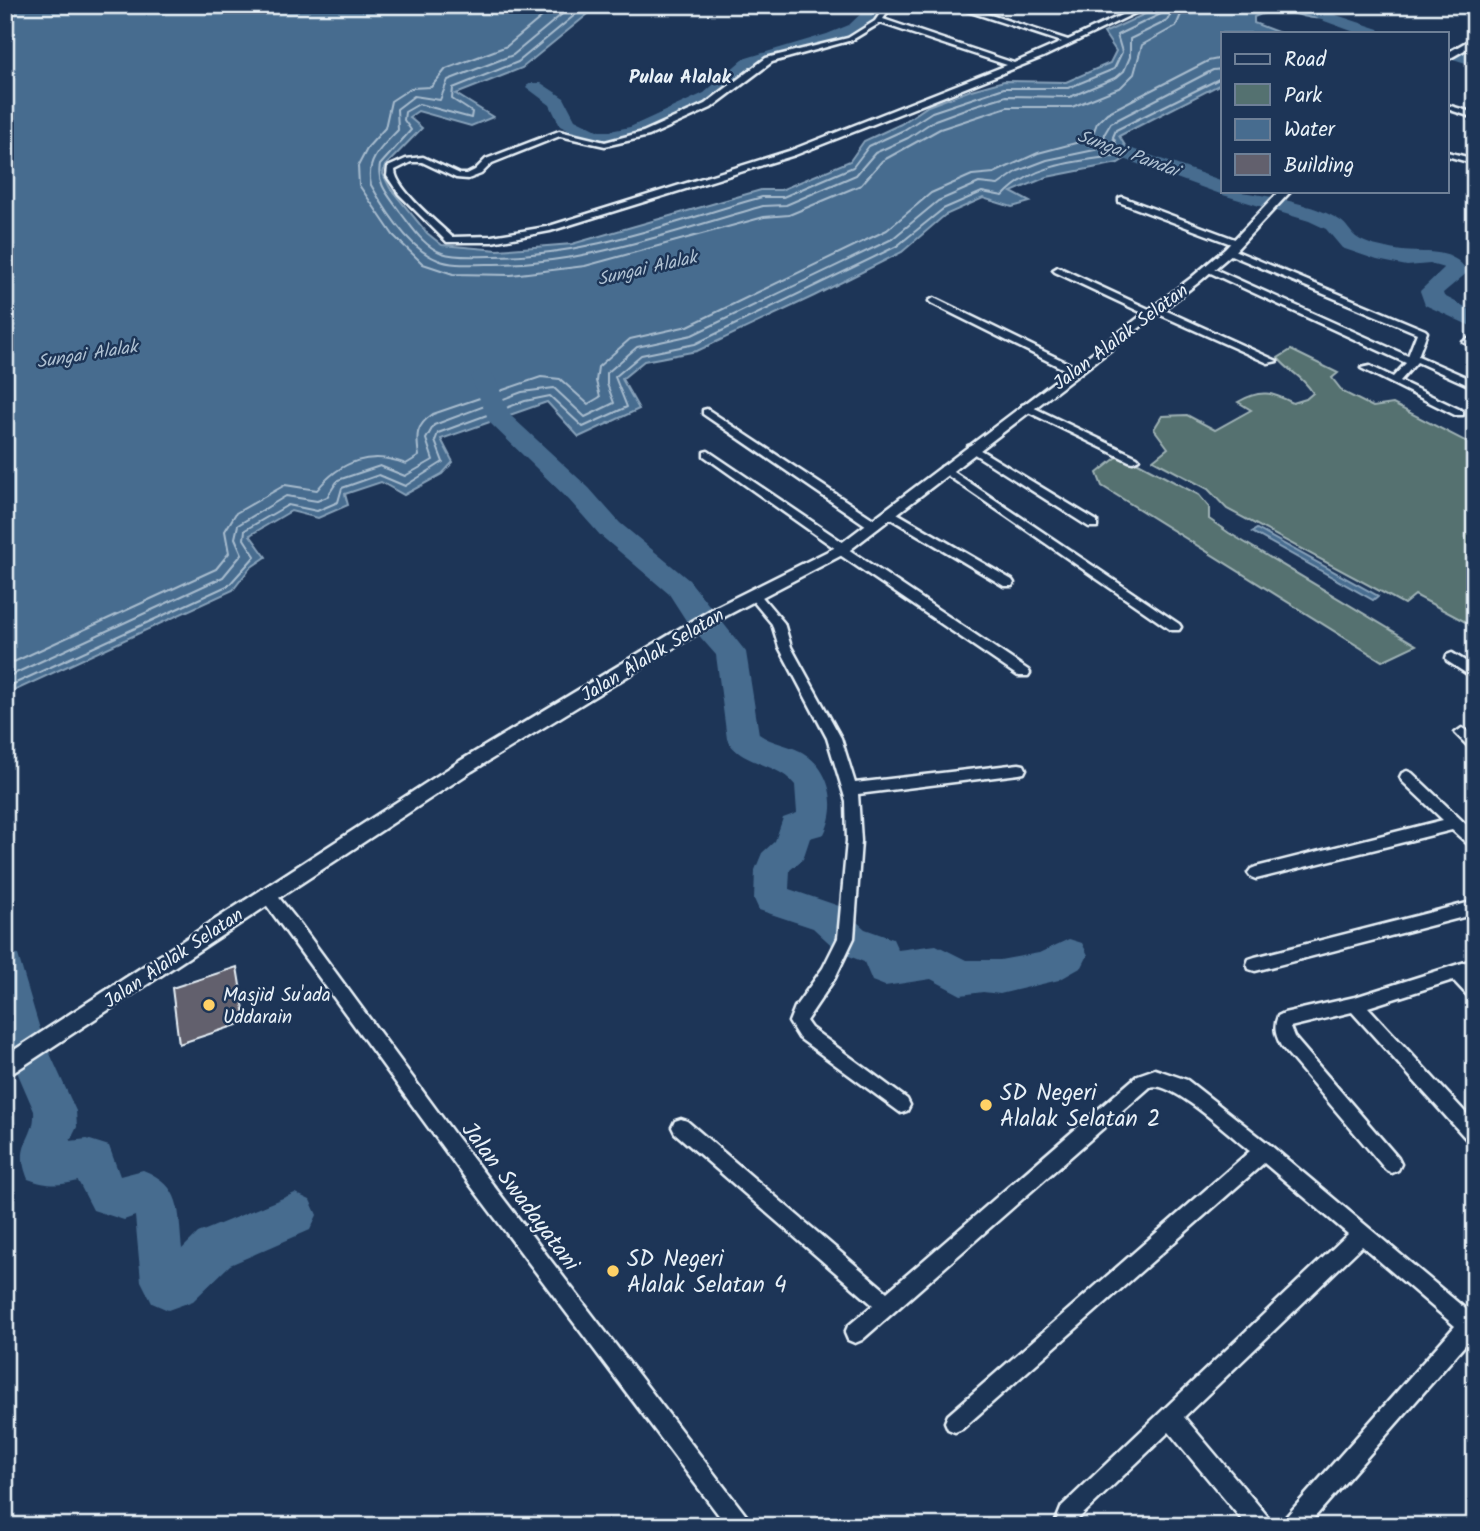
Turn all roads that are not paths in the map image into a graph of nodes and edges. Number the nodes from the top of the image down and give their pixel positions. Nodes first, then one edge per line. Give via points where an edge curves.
1 (890, 5) edge
2 (952, 5) edge
3 (1149, 5) edge
4 (878, 20) junction
5 (1475, 40) edge
6 (1068, 42) junction
7 (1451, 55) edge
8 (1013, 65) junction
9 (1448, 107) edge
10 (1475, 116) edge
11 (1448, 154) edge
12 (1475, 162) edge
13 (1285, 192) edge
14 (1122, 200) dead end
15 (1233, 247) junction
16 (1207, 269) junction
17 (1058, 270) dead end
18 (934, 301) dead end
19 (1153, 311) junction
20 (1413, 360) junction
21 (1272, 361) dead end
22 (1366, 368) dead end
23 (1074, 370) junction
24 (1394, 382) junction
25 (1475, 385) edge
26 (1026, 407) junction
27 (707, 412) dead end
28 (1459, 413) dead end
29 (972, 448) junction
30 (708, 454) dead end
31 (1133, 459) dead end
32 (945, 469) junction
33 (890, 513) junction
34 (1093, 524) dead end
35 (874, 525) junction
36 (842, 549) junction
37 (1008, 583) dead end
38 (754, 596) junction
39 (1175, 627) dead end
40 (1452, 658) dead end
41 (1023, 673) dead end
42 (1475, 674) edge
43 (1462, 733) dead end
44 (1475, 744) edge
45 (1019, 769) dead end
46 (1407, 777) dead end
47 (850, 789) junction
48 (1455, 822) junction
49 (1475, 842) edge
50 (1256, 873) dead end
51 (267, 894) junction
52 (1475, 907) edge
53 (1255, 964) dead end
54 (1475, 966) edge
55 (1455, 971) junction
56 (1475, 992) edge
57 (1354, 1004) junction
58 (5, 1068) edge
59 (901, 1105) dead end
60 (681, 1126) dead end
61 (1475, 1136) edge
62 (1264, 1151) junction
63 (1392, 1164) dead end
64 (1360, 1235) junction
65 (886, 1304) junction
66 (1472, 1327) edge
67 (855, 1333) dead end
68 (1170, 1417) junction
69 (955, 1422) dead end
70 (740, 1526) edge
71 (1065, 1526) edge
72 (1261, 1526) edge
73 (1293, 1526) edge

1 - 4 street
2 - 6 street
3 - 6 street
4 - 8 street
4 - 8 street via 845,41 769,60 708,106 646,134 605,144 559,133 489,161 483,170 462,178 440,166 414,160 390,173 402,192 450,240 492,239 547,229 792,153
5 - 7 street
6 - 8 street
9 - 10 street
11 - 12 street
13 - 15 street, Jalan Alalak Selatan
14 - 15 street
15 - 16 street, Jalan Alalak Selatan
15 - 20 street via 1422,332
16 - 19 street, Jalan Alalak Selatan
16 - 20 street
17 - 19 street
18 - 23 street
19 - 21 street
19 - 23 street, Jalan Alalak Selatan
20 - 24 street
20 - 25 street
22 - 24 street
23 - 26 street, Jalan Alalak Selatan
24 - 28 street
26 - 29 street, Jalan Alalak Selatan
26 - 31 street
27 - 35 street
29 - 32 street, Jalan Alalak Selatan
29 - 34 street
30 - 36 street
32 - 33 street, Jalan Alalak Selatan
32 - 39 street
33 - 35 street, Jalan Alalak Selatan
33 - 37 street
35 - 36 street, Jalan Alalak Selatan
36 - 38 street, Jalan Alalak Selatan
36 - 41 street
38 - 47 street via 778,623 785,647 834,738
38 - 51 street, Jalan Alalak Selatan via 720,612 466,766
40 - 42 street
43 - 44 street
45 - 47 street
46 - 48 street
47 - 59 street via 854,841 846,938 797,1022 805,1033
48 - 49 street
48 - 50 street
51 - 58 street, Jalan Alalak Selatan
51 - 70 street, Jalan Swadayatani
52 - 53 street
54 - 55 street
55 - 56 street
55 - 57 street
57 - 61 street
57 - 63 street via 1284,1021 1283,1034
60 - 65 street
62 - 64 street
62 - 65 street via 1181,1086 1164,1078 1144,1081
62 - 69 street
64 - 66 street
64 - 68 street
65 - 67 street
66 - 73 street
68 - 71 street via 1069,1513
68 - 72 street

